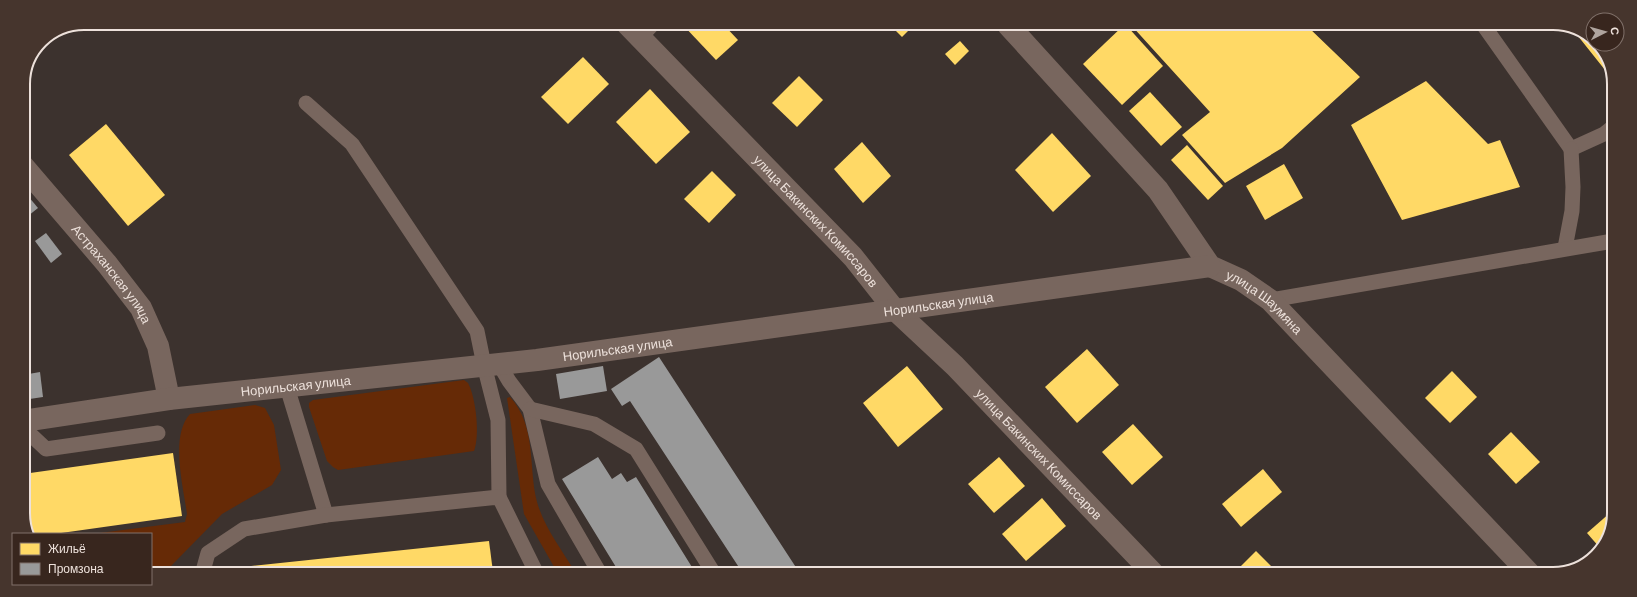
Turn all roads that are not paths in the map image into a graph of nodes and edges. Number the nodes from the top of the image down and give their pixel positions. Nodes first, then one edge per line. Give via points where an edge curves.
1 (641, 30) edge
2 (1013, 30) edge
3 (1487, 30) edge
4 (306, 103) dead end
5 (1607, 132) edge
6 (1571, 150) junction
7 (30, 174) edge
8 (1607, 242) edge
9 (1565, 248) junction
10 (1210, 266) junction
11 (1270, 300) junction
12 (894, 309) junction
13 (492, 364) junction
14 (287, 387) junction
15 (170, 399) junction
16 (530, 409) junction
17 (30, 419) edge
18 (158, 433) dead end
19 (30, 434) edge
20 (499, 497) junction
21 (326, 515) junction
22 (204, 567) edge
23 (534, 567) edge
24 (596, 567) edge
25 (710, 567) edge
26 (1147, 567) edge
27 (1523, 567) edge

1 - 12 street, улица Бакинских Комиссаров via 853,257
2 - 10 street, улица Шаумяна via 1158,190
3 - 6 lane
4 - 13 lane via 352,144 478,331
5 - 6 lane
6 - 9 lane via 1573,203
7 - 15 street, Астраханская улица via 141,308 158,346
8 - 9 lane
9 - 11 lane
10 - 11 street, улица Шаумяна via 1241,280
10 - 12 street, Норильская улица
11 - 27 street, улица Шаумяна
12 - 13 street, Норильская улица via 537,360
12 - 26 street, улица Бакинских Комиссаров via 955,366
13 - 14 street, Норильская улица
13 - 16 lane via 509,381
13 - 20 lane via 498,420
14 - 15 street, Норильская улица
14 - 21 lane
15 - 17 street, Норильская улица
16 - 24 lane via 548,484
16 - 25 lane via 594,424 636,449
18 - 19 lane via 46,449
20 - 21 lane
20 - 23 lane
21 - 22 lane via 244,529 208,553

